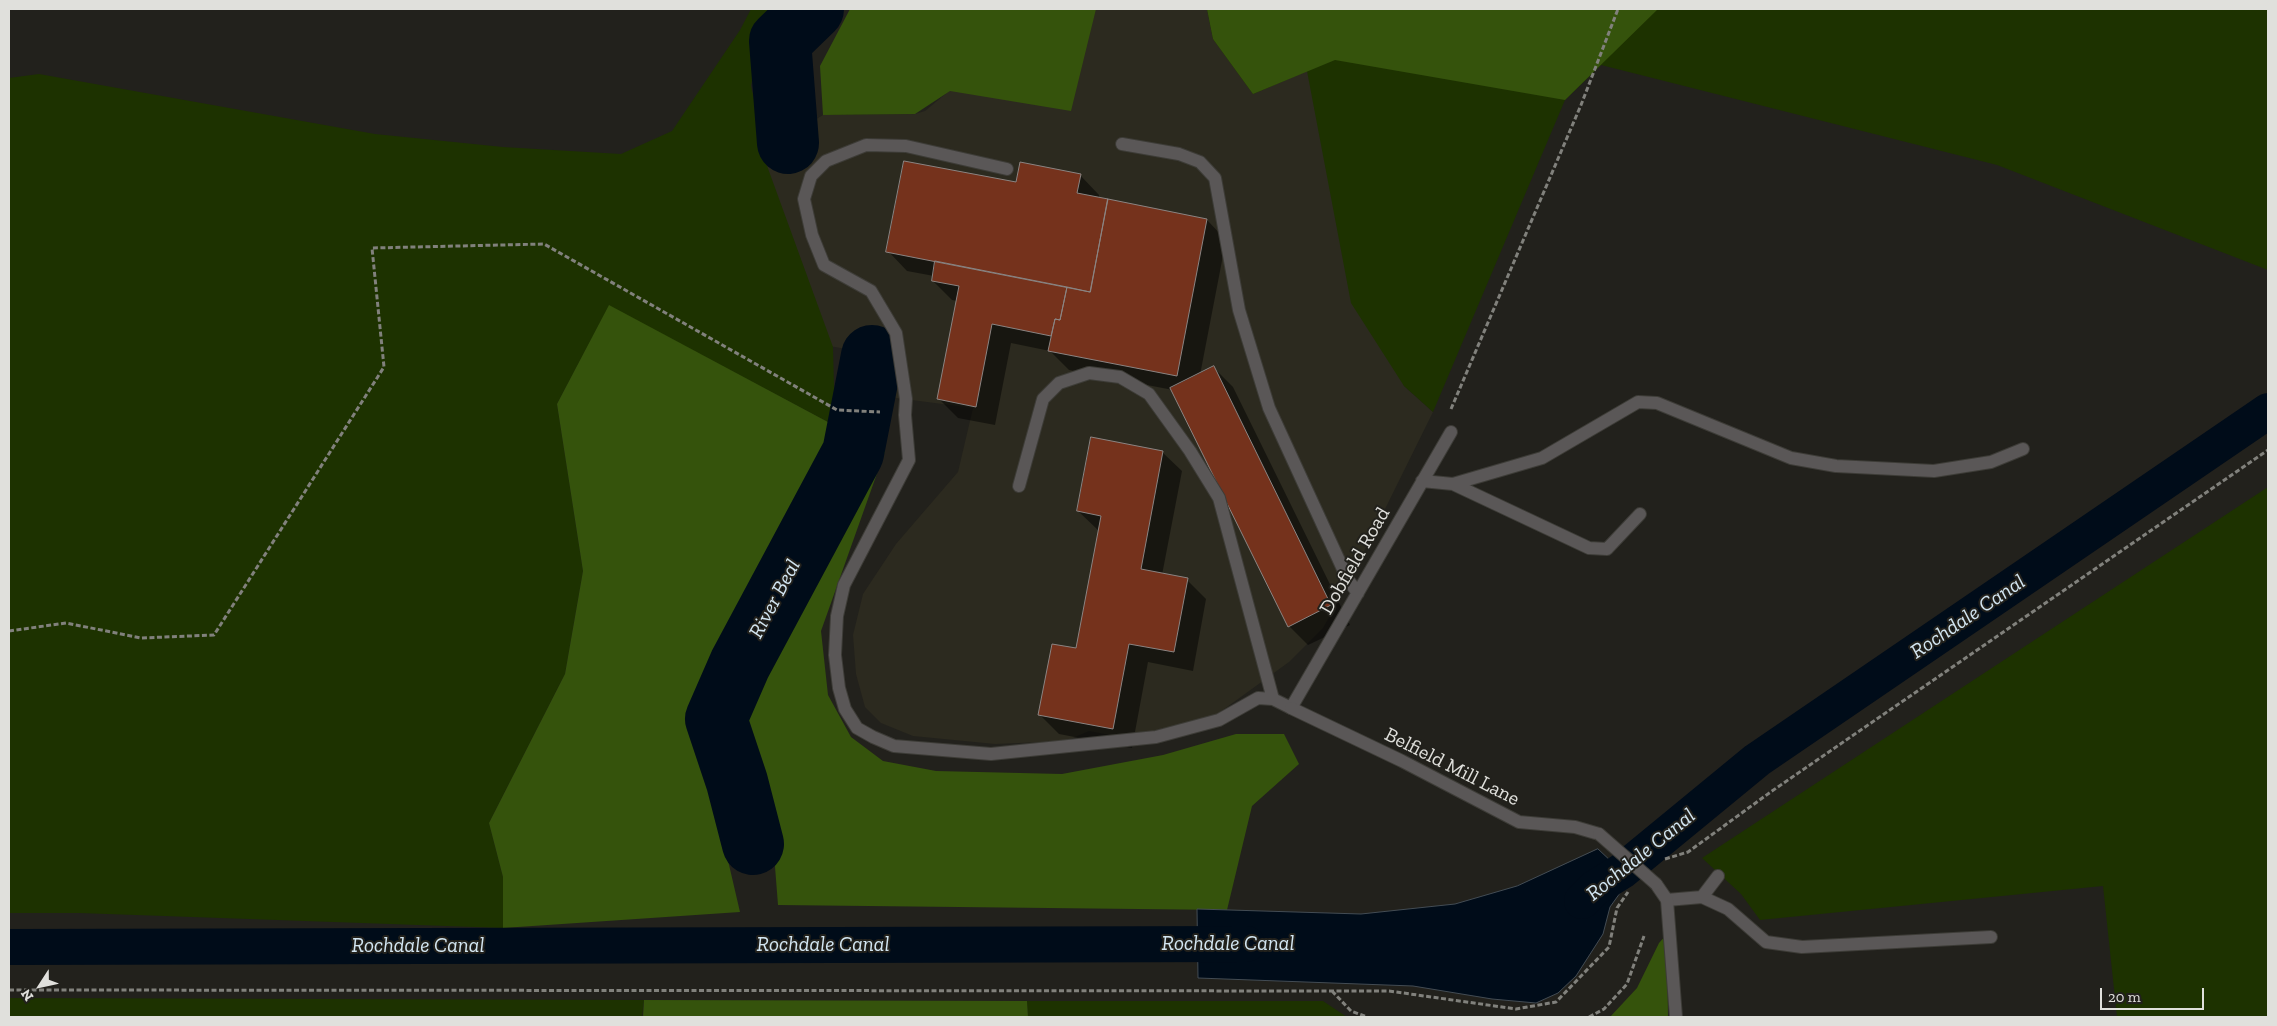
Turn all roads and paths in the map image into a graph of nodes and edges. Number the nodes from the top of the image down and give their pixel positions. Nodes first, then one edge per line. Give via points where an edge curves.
1 (1618, 9) edge
2 (1122, 144) dead end
3 (1007, 169) dead end
4 (888, 413) dead end
5 (1451, 432) joint
6 (2023, 449) dead end
7 (2268, 450) edge
8 (1422, 481) junction
9 (1452, 484) junction
10 (1019, 486) dead end
11 (1640, 514) dead end
12 (1358, 592) junction
13 (9, 632) edge
14 (1272, 699) junction
15 (1291, 708) junction
16 (1663, 860) dead end
17 (1718, 876) dead end
18 (1633, 885) dead end
19 (1702, 897) junction
20 (1668, 907) junction
21 (1991, 938) dead end
22 (9, 990) edge
23 (1331, 991) junction
24 (1367, 1017) edge
25 (1590, 1017) edge
26 (1676, 1017) edge

1 - 5 path via 1451,407
2 - 12 street via 1179,154 1200,162 1215,178 1239,310 1269,408 1348,580
3 - 14 street via 906,146 866,145 826,161 811,176 804,199 812,235 824,265 871,292 896,333 906,399 908,460 844,585 837,616 836,655 845,709 857,728 894,746 990,754 1156,738 1218,720 1258,698
4 - 13 path via 837,410 544,244 372,248 384,367 214,635 141,638 66,623
5 - 8 street, Dobfield Road
6 - 9 street via 1991,462 1934,471 1836,466 1791,458 1658,403 1638,402 1542,458
7 - 16 path via 1688,852
8 - 9 street
8 - 12 street, Dobfield Road
9 - 11 street via 1589,548 1607,549
10 - 14 street via 1042,399 1060,383 1089,373 1120,377 1149,394 1219,498
12 - 15 street, Dobfield Road
14 - 15 street, Belfield Mill Lane
15 - 20 street, Belfield Mill Lane, bridge via 1518,822 1599,834 1656,884
17 - 19 street
18 - 23 path via 1617,908 1609,947 1556,1002 1516,1009 1389,991
19 - 20 street
19 - 21 street via 1728,910 1766,942 1781,945 1802,947
20 - 25 path via 1642,939 1627,984 1604,1009
20 - 26 street
22 - 23 path
23 - 24 path via 1351,1011

